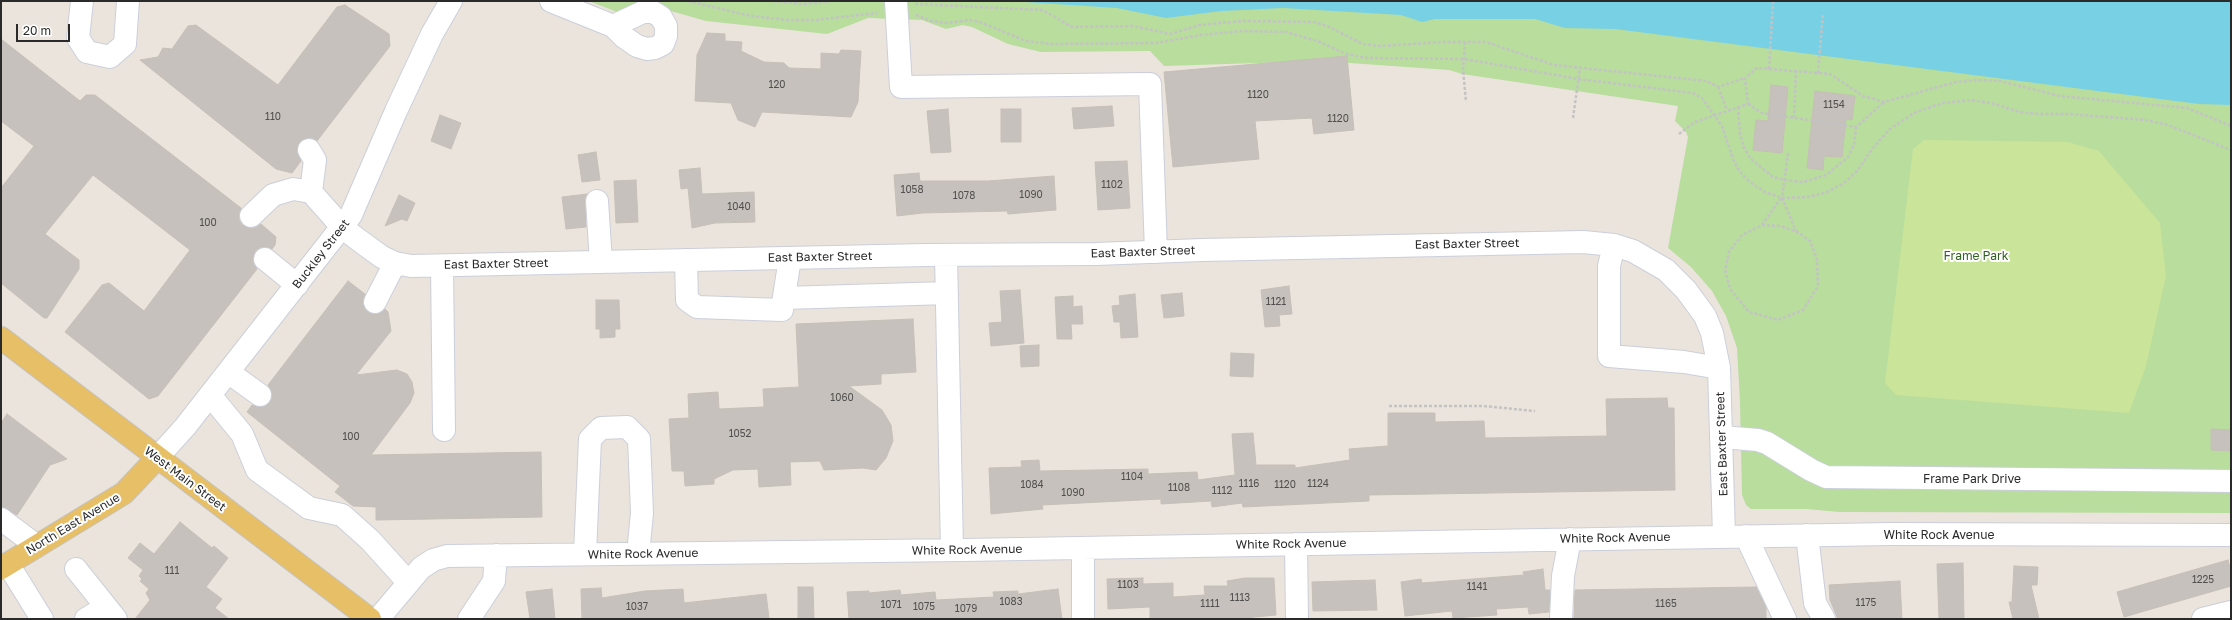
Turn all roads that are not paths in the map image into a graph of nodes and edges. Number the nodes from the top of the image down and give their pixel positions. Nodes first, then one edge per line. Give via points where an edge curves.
1 (82, 1) edge
2 (128, 1) edge
3 (436, 1) edge
4 (451, 1) edge
5 (551, 1) edge
6 (896, 5) edge
7 (613, 26) dead end
8 (432, 34) junction
9 (310, 150) dead end
10 (311, 192) junction
11 (597, 201) dead end
12 (251, 216) dead end
13 (343, 228) junction
14 (1614, 245) junction
15 (1156, 252) junction
16 (946, 255) junction
17 (790, 258) junction
18 (265, 259) dead end
19 (686, 260) junction
20 (601, 262) junction
21 (395, 263) junction
22 (442, 266) junction
23 (297, 286) junction
24 (947, 293) junction
25 (784, 298) junction
26 (375, 302) dead end
27 (1, 338) edge
28 (1719, 368) junction
29 (228, 372) junction
30 (210, 395) junction
31 (260, 395) dead end
32 (444, 430) dead end
33 (1722, 437) junction
34 (157, 458) junction
35 (2231, 480) edge
36 (1, 519) edge
37 (1807, 535) junction
38 (2231, 535) edge
39 (1724, 536) junction
40 (1746, 536) junction
41 (1570, 539) junction
42 (1296, 544) junction
43 (37, 546) junction
44 (1083, 548) junction
45 (952, 550) junction
46 (585, 554) junction
47 (638, 554) junction
48 (496, 555) junction
49 (5, 566) edge
50 (76, 569) dead end
51 (408, 582) junction
52 (2231, 612) edge
53 (111, 613) edge
54 (42, 619) edge
55 (86, 619) edge
56 (370, 619) edge
57 (378, 619) edge
58 (469, 619) edge
59 (1083, 619) edge
60 (1297, 619) edge
61 (1561, 619) edge
62 (1785, 619) edge
63 (1824, 619) edge
64 (2203, 619) edge

1 - 2 street via 78,38 87,52 110,57 125,44
3 - 8 street
4 - 8 street, Buckley Street
5 - 7 street
6 - 15 street via 901,87 1150,84
8 - 13 street, Buckley Street
9 - 10 street via 315,160
10 - 12 street via 293,188 273,195
10 - 13 street, East Baxter Street
11 - 20 street
13 - 21 street, East Baxter Street via 382,257
13 - 23 street, Buckley Street
14 - 15 street, East Baxter Street via 1583,242
14 - 28 street, East Baxter Street via 1650,259 1666,270 1686,290 1705,316 1712,333
14 - 28 street via 1609,266 1609,356 1684,362
15 - 16 street, East Baxter Street
16 - 17 street, East Baxter Street
16 - 24 street
17 - 19 street, East Baxter Street
17 - 25 street
18 - 23 street
19 - 20 street, East Baxter Street
19 - 25 street via 688,300 697,307 782,310
20 - 22 street, East Baxter Street
21 - 22 street, East Baxter Street
21 - 26 street
22 - 32 street
23 - 29 street, Buckley Street
24 - 25 street
24 - 45 street
27 - 34 main road, West Main Street
28 - 33 street, East Baxter Street
29 - 30 street, Buckley Street
29 - 31 street
30 - 34 street, Buckley Street
30 - 51 street via 242,434 257,470 308,508 342,515 370,540
33 - 35 street, Frame Park Drive via 1767,443 1826,477
33 - 39 street, East Baxter Street
34 - 43 main road, North East Avenue via 124,493
34 - 56 main road, West Main Street
36 - 43 street
37 - 38 street, White Rock Avenue
37 - 40 street, White Rock Avenue
37 - 63 street via 1815,603
39 - 40 street, White Rock Avenue
39 - 41 street, White Rock Avenue
40 - 62 street
41 - 42 street, White Rock Avenue
41 - 61 street via 1563,576
42 - 44 street, White Rock Avenue
42 - 60 street
43 - 49 main road, North East Avenue
44 - 45 street, White Rock Avenue
44 - 59 street
45 - 47 street, White Rock Avenue
46 - 47 street, White Rock Avenue
46 - 47 street via 590,439 601,428 628,427 639,439 642,513
46 - 48 street, White Rock Avenue
48 - 51 street, White Rock Avenue via 447,556 433,560
48 - 58 street via 494,581
49 - 54 street
50 - 53 street
51 - 57 street, White Rock Avenue
52 - 64 street
53 - 55 street

